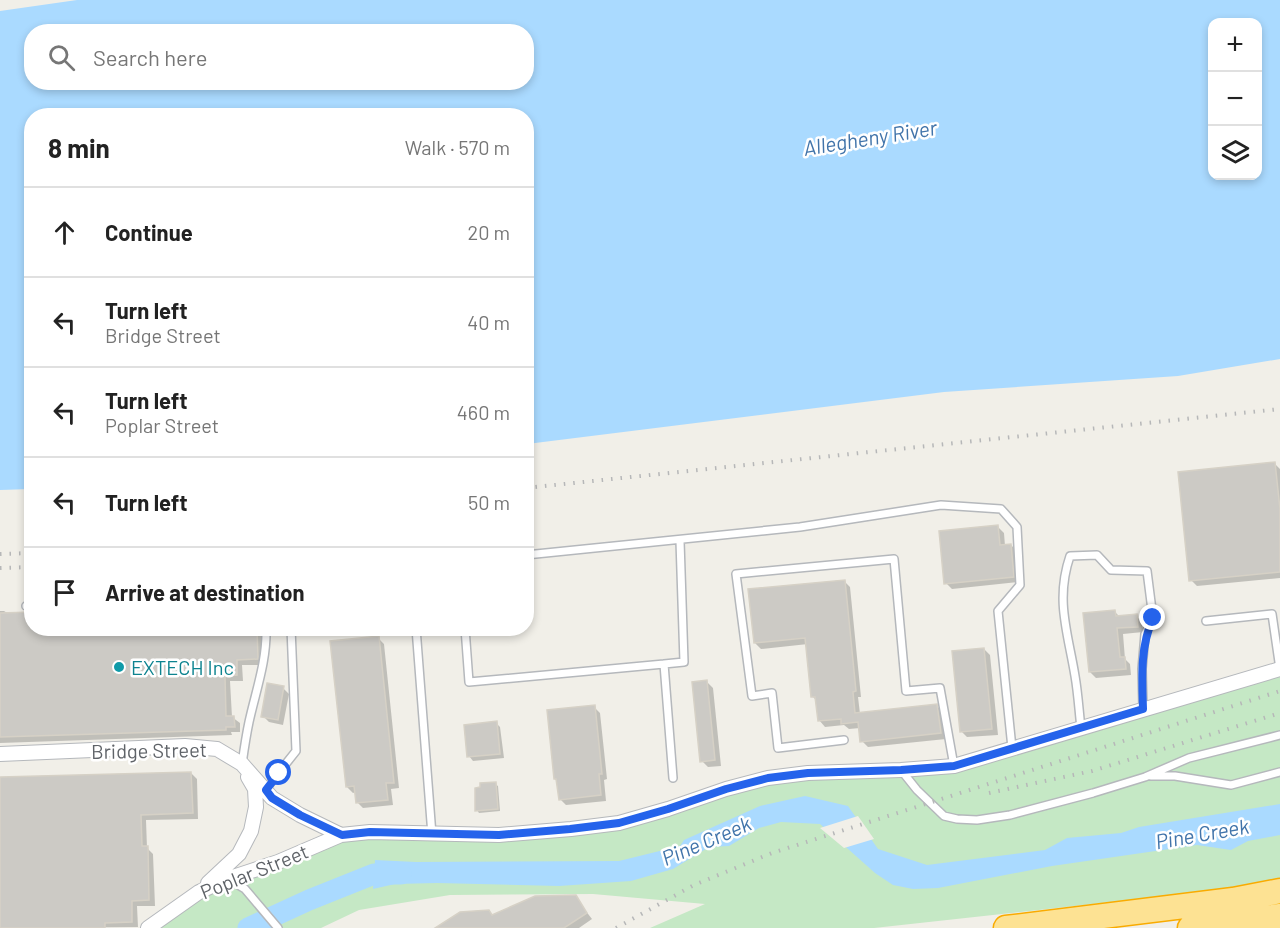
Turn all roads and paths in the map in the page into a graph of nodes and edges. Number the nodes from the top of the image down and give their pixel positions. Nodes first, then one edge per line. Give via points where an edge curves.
1 (680, 541) junction
2 (534, 554) edge
3 (1206, 621) dead end
4 (266, 636) edge
5 (291, 636) edge
6 (417, 636) edge
7 (466, 636) edge
8 (664, 664) junction
9 (1280, 669) edge
10 (1143, 709) junction
11 (1081, 728) junction
12 (1280, 735) edge
13 (844, 740) dead end
14 (1012, 748) junction
15 (0, 754) edge
16 (242, 764) junction
17 (954, 766) junction
18 (901, 770) junction
19 (1280, 772) edge
20 (1145, 777) junction
21 (673, 778) dead end
22 (266, 790) junction
23 (342, 835) junction
24 (432, 835) junction
25 (227, 879) junction
26 (1280, 891) edge
27 (199, 892) junction
28 (1280, 916) edge
29 (148, 928) edge
30 (278, 928) edge
31 (1006, 928) edge
32 (1190, 928) edge

1 - 2 lane
1 - 8 lane via 684,662
1 - 14 lane via 941,506 1001,509 1017,527 1020,585 998,611
3 - 9 lane via 1272,614
4 - 16 lane
5 - 22 lane via 296,751
6 - 24 lane
7 - 8 lane via 469,682
8 - 21 lane
9 - 10 street, Poplar Street
10 - 11 street, Poplar Street
10 - 11 lane via 1145,634 1153,618 1147,571 1111,570 1096,555 1070,556 1063,574 1063,619
11 - 14 street, Poplar Street
12 - 20 lane via 1190,758
13 - 17 lane via 778,748 772,693 752,696 736,574 894,559 906,691 940,688
14 - 17 street, Poplar Street
15 - 16 street, Bridge Street via 185,746 217,749
16 - 22 street, Bridge Street
16 - 27 street via 255,789 251,831 239,854
17 - 18 street, Poplar Street
18 - 20 lane via 944,816 977,820 1010,815
18 - 24 street, Poplar Street via 768,778 619,823 499,835
19 - 20 lane via 1231,785 1174,776
22 - 23 street, Bridge Street via 300,815
23 - 24 street, Poplar Street
23 - 25 street, Poplar Street
25 - 27 street, Poplar Street
25 - 30 lane via 245,889
26 - 31 highway
27 - 29 street, Poplar Street
28 - 32 highway

